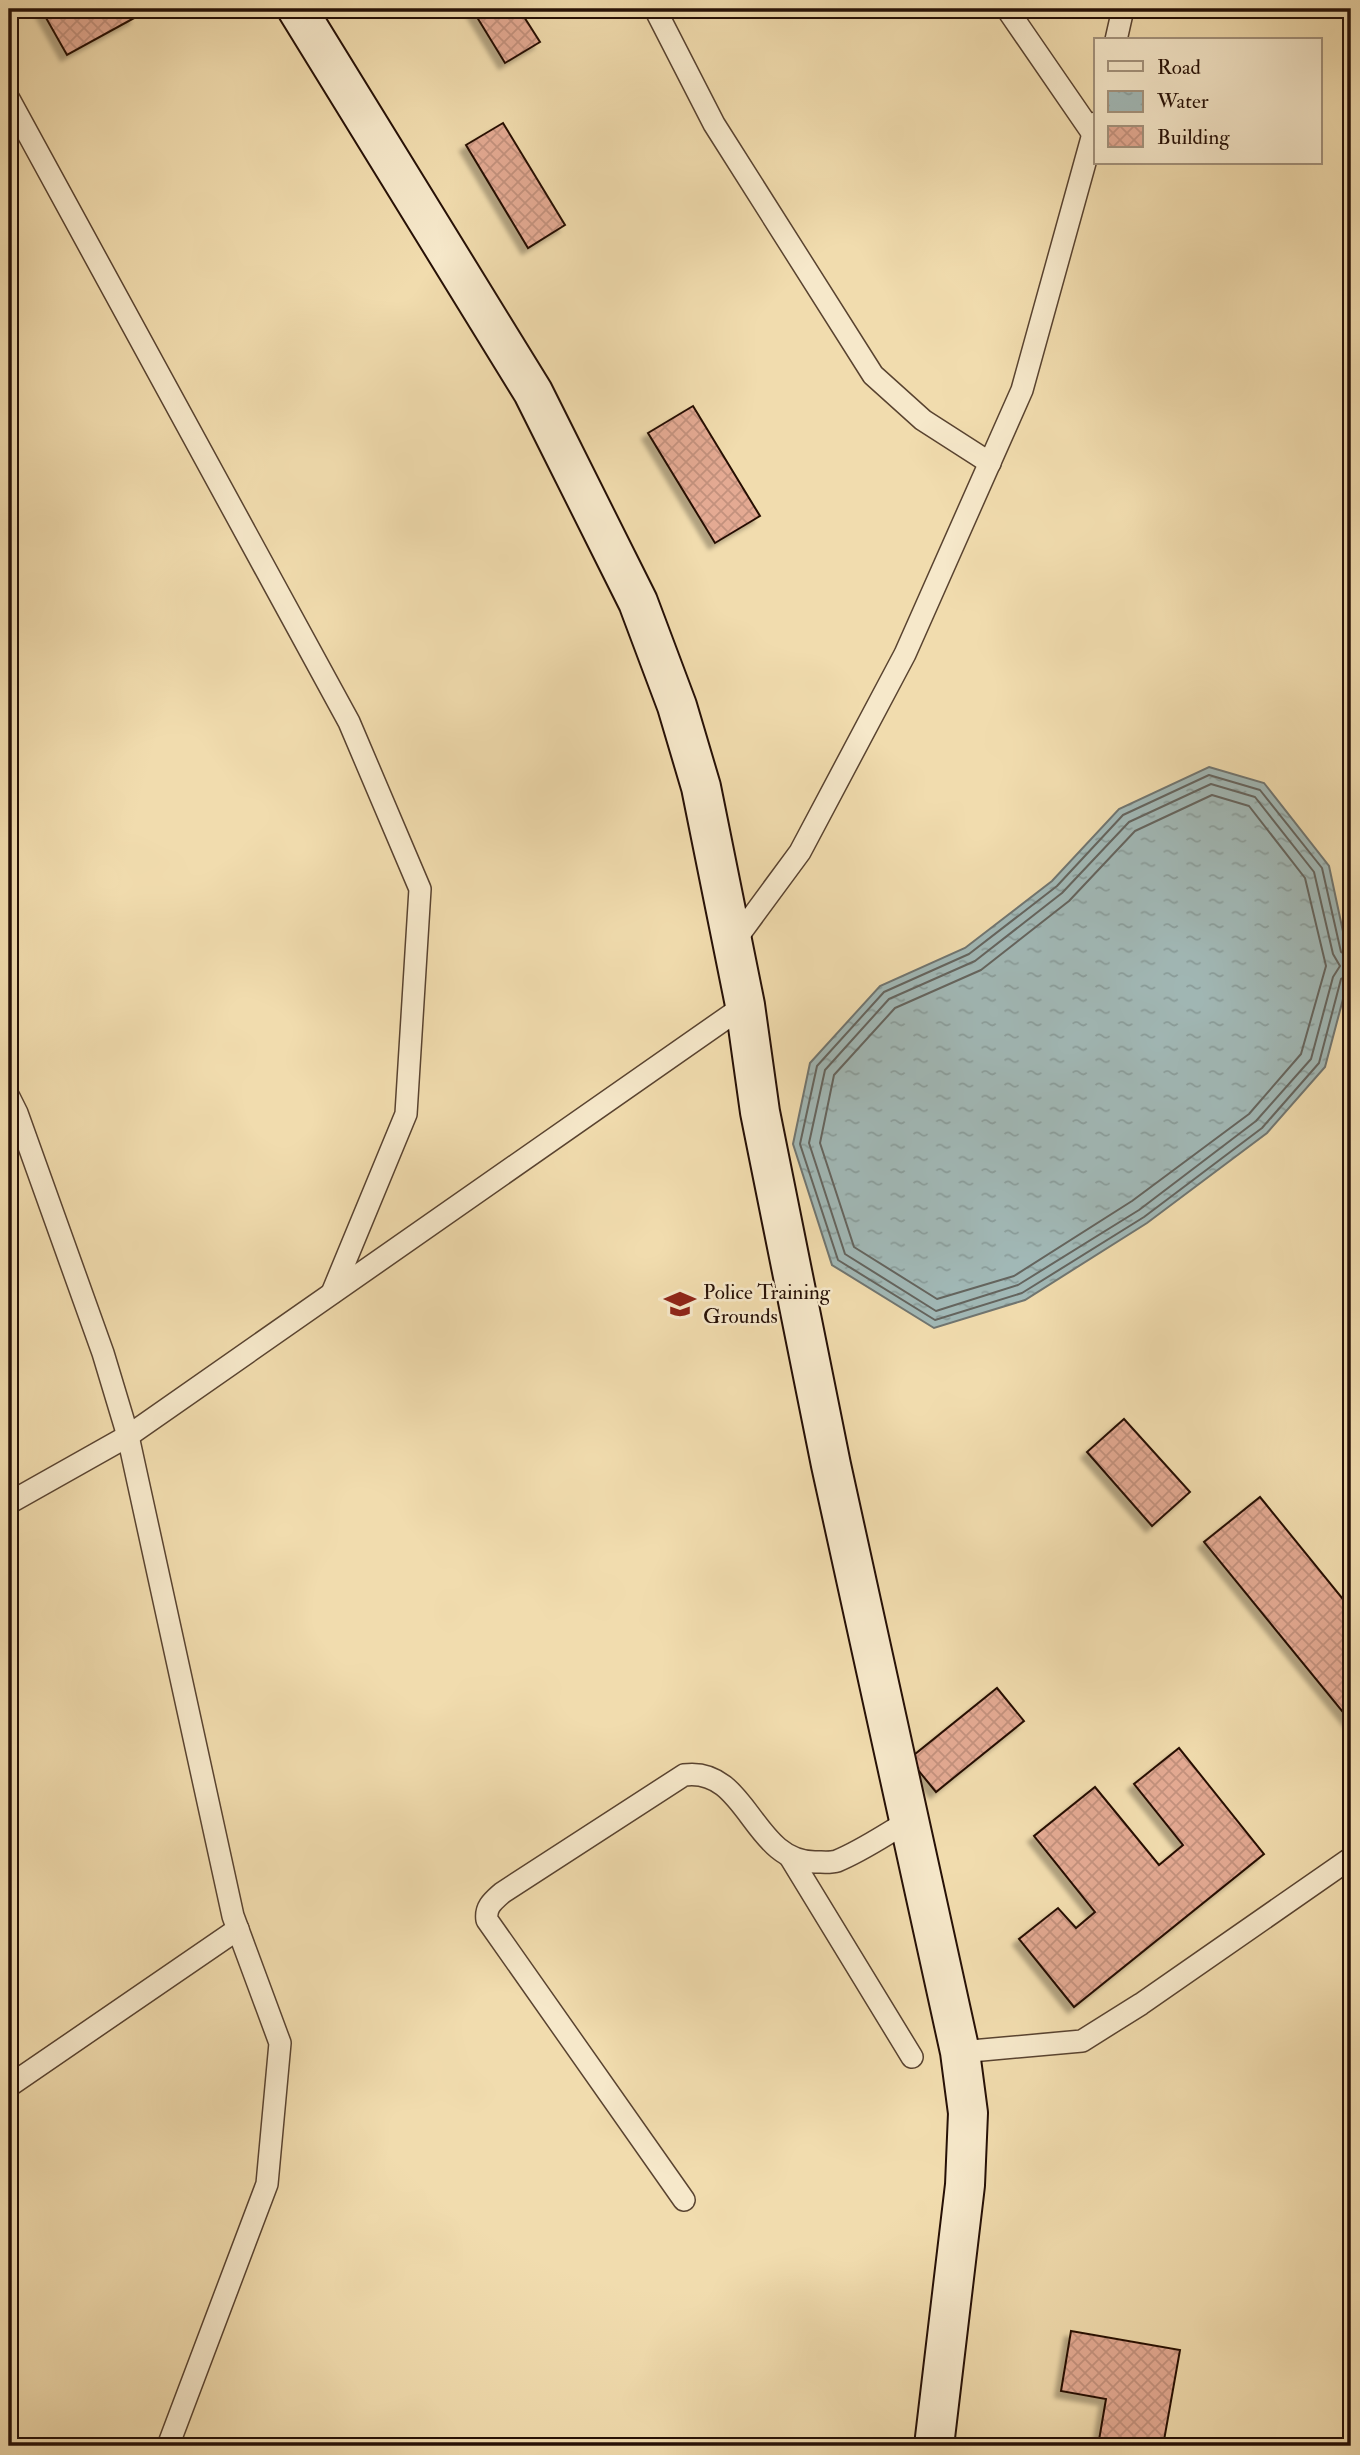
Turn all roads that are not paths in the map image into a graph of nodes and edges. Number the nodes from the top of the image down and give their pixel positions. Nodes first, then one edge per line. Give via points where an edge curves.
1 (297, 9) edge
2 (655, 9) edge
3 (1007, 9) edge
4 (1124, 9) edge
5 (1117, 38) edge
6 (9, 99) edge
7 (1094, 129) edge
8 (990, 463) junction
9 (733, 943) junction
10 (745, 1005) junction
11 (9, 1097) edge
12 (332, 1293) junction
13 (128, 1436) junction
14 (9, 1503) edge
15 (909, 1821) junction
16 (790, 1857) junction
17 (1351, 1858) edge
18 (238, 1928) junction
19 (960, 2053) junction
20 (912, 2057) dead end
21 (9, 2086) edge
22 (684, 2200) dead end
23 (168, 2446) edge
24 (934, 2446) edge

1 - 9 street via 533,392 638,602 701,787
2 - 8 lane via 714,124 873,375 923,420
3 - 7 lane
4 - 5 lane
6 - 12 lane via 349,722 420,889 406,1114
7 - 8 lane via 1022,390
8 - 9 lane via 905,654 800,852
9 - 10 street
10 - 12 lane
10 - 15 street via 763,1125 831,1465
11 - 13 lane via 103,1353
12 - 13 lane
13 - 14 lane
13 - 18 lane
15 - 16 lane via 835,1862
15 - 19 street
16 - 20 lane
16 - 22 lane via 769,1840 714,1777 684,1775 502,1893 485,1912 486,1920
17 - 19 lane via 1082,2041
18 - 21 lane
18 - 23 lane via 280,2043 267,2184
19 - 24 street via 968,2113 965,2185

